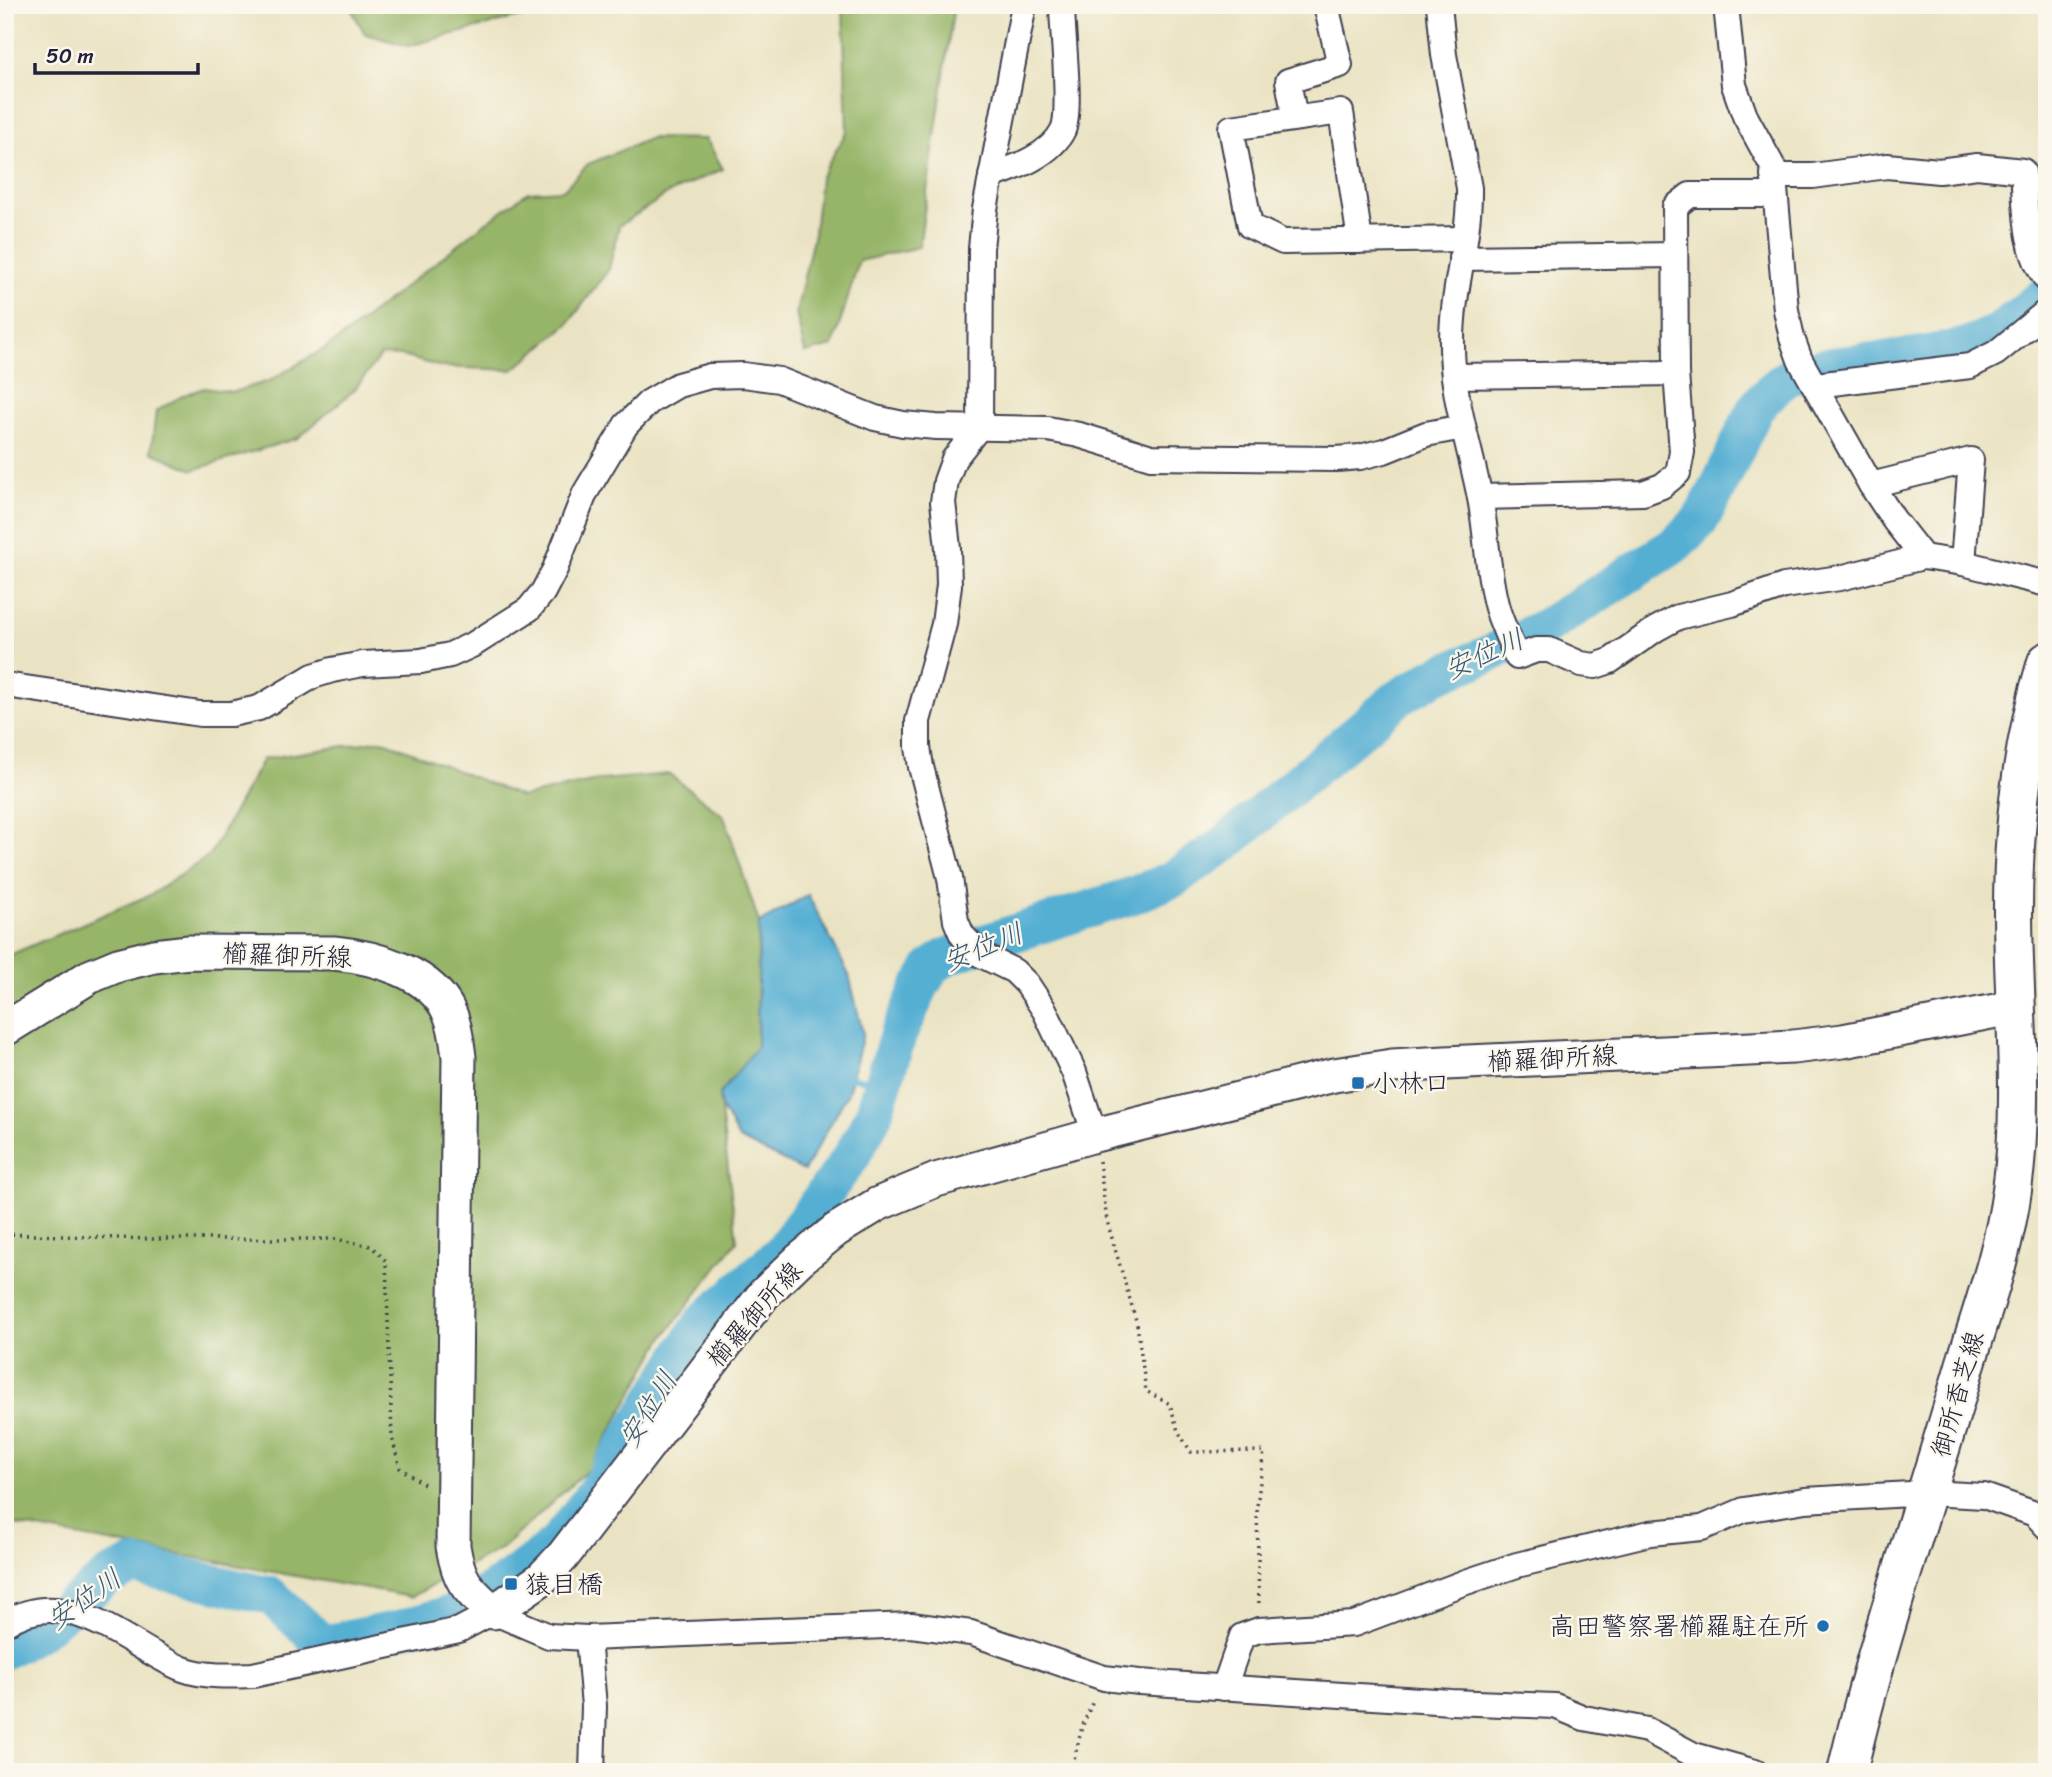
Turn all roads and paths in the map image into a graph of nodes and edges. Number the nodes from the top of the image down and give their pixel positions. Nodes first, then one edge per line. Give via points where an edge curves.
1 (1024, 5) edge
2 (1062, 5) edge
3 (1326, 5) edge
4 (1439, 5) edge
5 (1726, 5) edge
6 (1295, 118) junction
7 (991, 176) junction
8 (1774, 185) junction
9 (1360, 241) junction
10 (1462, 249) junction
11 (1675, 255) junction
12 (2045, 278) edge
13 (2047, 311) edge
14 (1676, 373) junction
15 (1454, 376) junction
16 (1816, 385) junction
17 (980, 426) junction
18 (1463, 427) junction
19 (1871, 485) junction
20 (1480, 497) junction
21 (1923, 557) junction
22 (1963, 563) junction
23 (2047, 584) edge
24 (2047, 662) edge
25 (5, 685) edge
26 (2032, 1004) edge
27 (5, 1029) edge
28 (1095, 1135) junction
29 (5, 1234) edge
30 (1928, 1493) junction
31 (453, 1503) junction
32 (2047, 1527) edge
33 (480, 1600) junction
34 (5, 1624) edge
35 (1259, 1630) junction
36 (588, 1638) junction
37 (1104, 1678) junction
38 (1224, 1688) junction
39 (592, 1772) edge
40 (1071, 1772) edge
41 (1755, 1772) edge
42 (1847, 1772) edge

1 - 7 street
2 - 7 street via 1067,112 1063,131 1032,158
3 - 6 street via 1340,65 1288,81
4 - 10 street via 1469,188
5 - 8 street via 1734,85 1773,167
6 - 9 street via 1340,112
6 - 9 street via 1231,128 1250,226 1283,242
7 - 17 street via 982,248
8 - 11 street via 1690,195 1675,206
8 - 12 street via 1887,166 2023,171 2028,232
8 - 16 street via 1786,310 1800,360
9 - 10 street
10 - 11 street
10 - 15 street via 1453,301
11 - 14 street
13 - 16 street via 1996,353 1970,366
14 - 15 street
14 - 20 street via 1682,452 1678,473 1662,486 1643,493
15 - 18 street
16 - 19 street
17 - 18 street via 1048,429 1151,457 1336,459 1384,451 1426,434
17 - 25 street via 903,424 875,418 779,380 710,376 678,385 649,402 626,425 585,493 543,592 529,610 462,650 421,661 332,670 259,708 231,714 187,713
17 - 28 street via 954,459 946,481 943,502 949,585 944,624 918,721 921,766 962,935 981,955 1014,971 1045,1011 1074,1072
18 - 20 street
19 - 21 street
19 - 22 street via 1971,460
20 - 21 street via 1496,605 1517,657 1549,650 1595,666 1678,617 1784,586 1840,578
21 - 22 street
22 - 23 street
24 - 26 main road, 御所香芝線 via 2037,694 2016,834 2013,910
26 - 28 main road, 櫛羅御所線 via 1793,1047 1392,1066 1334,1075
26 - 30 main road, 御所香芝線 via 2012,1191 2002,1241
27 - 31 main road, 櫛羅御所線 via 89,977 118,965 189,952 356,955 401,969 438,997 450,1013 459,1057
28 - 33 main road, 櫛羅御所線 via 936,1180 878,1204 836,1230 764,1294 564,1556 541,1579
28 - 35 path via 1107,1221 1137,1324 1146,1391 1170,1404 1191,1452 1264,1451 1257,1506
29 - 31 path via 335,1238 372,1246 386,1261 392,1437 400,1468
30 - 32 street via 1984,1496 2035,1514
30 - 35 street via 1805,1500 1744,1510 1702,1528 1650,1533 1517,1565 1354,1624
30 - 42 main road, 御所香芝線 via 1868,1684
31 - 33 main road, 櫛羅御所線 via 456,1567
33 - 34 street via 459,1630 253,1675 183,1669 103,1625 65,1612 36,1611
33 - 36 street via 550,1636
35 - 38 street via 1242,1636
36 - 37 street via 911,1625 971,1633
36 - 39 street via 594,1706
37 - 38 street
37 - 40 path via 1082,1727
38 - 41 street via 1555,1706 1584,1718 1647,1730 1694,1755

